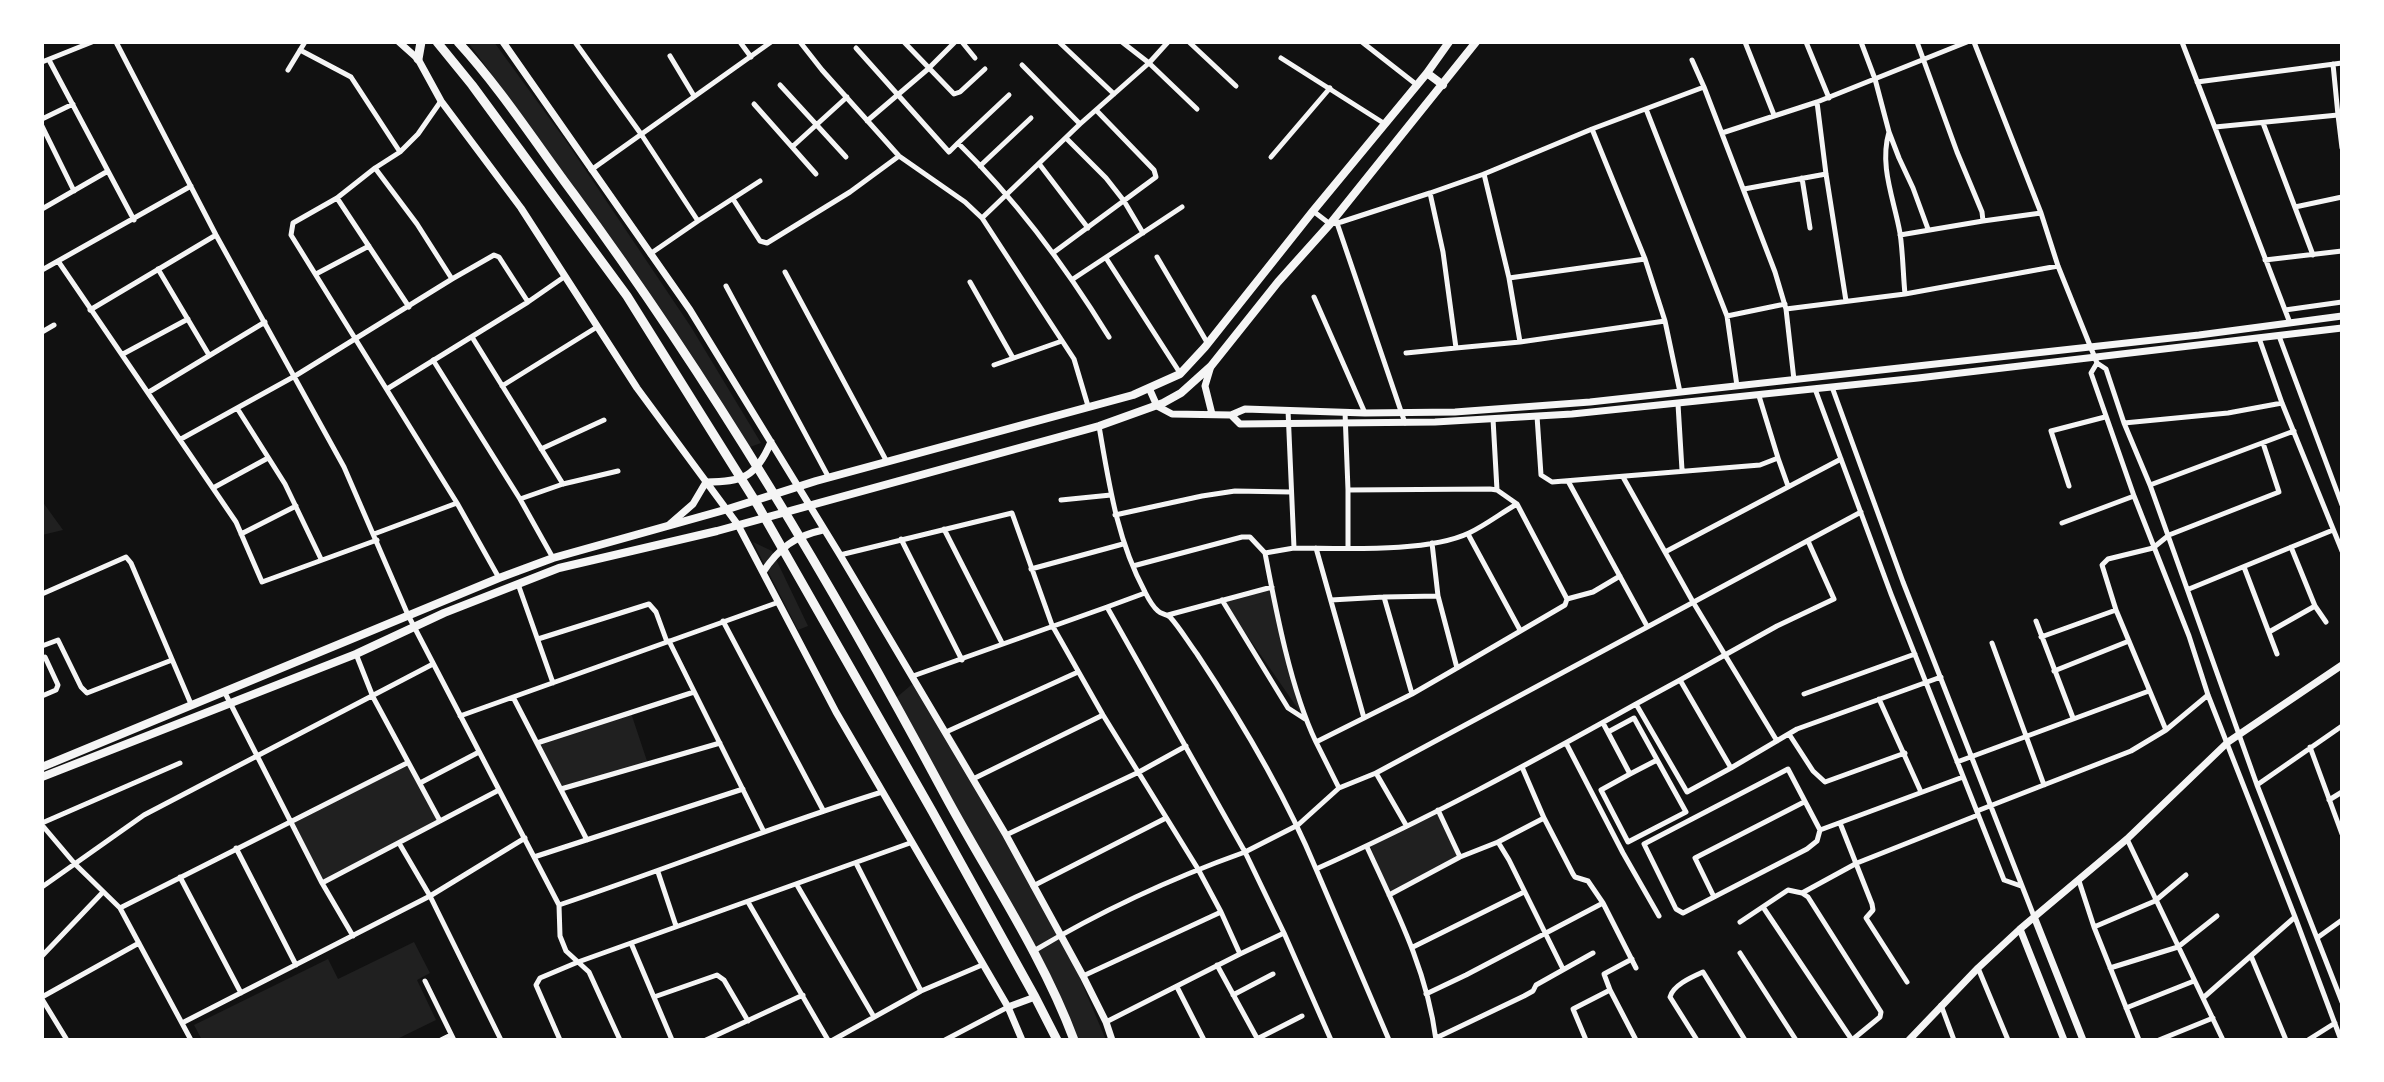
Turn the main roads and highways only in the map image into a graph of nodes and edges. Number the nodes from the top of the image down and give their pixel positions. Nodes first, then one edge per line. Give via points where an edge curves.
1 (421, 42) edge
2 (437, 42) edge
3 (459, 42) edge
4 (1449, 42) edge
5 (1476, 42) edge
6 (417, 59) road end
7 (1427, 73) junction
8 (1443, 85) junction
9 (43, 770) edge
10 (1057, 1040) edge
11 (1074, 1040) edge

1 - 6 main road
2 - 10 main road via 627,296 751,494
3 - 11 main road via 635,277 775,493 885,683 1032,952
4 - 7 main road
5 - 8 main road
7 - 8 main road
7 - 9 main road via 1208,344 1180,373 1133,395 553,558 191,704
8 - 9 main road via 1334,223 1278,282 1211,366 1181,393 1157,406 1099,426 738,525 559,568 230,705

